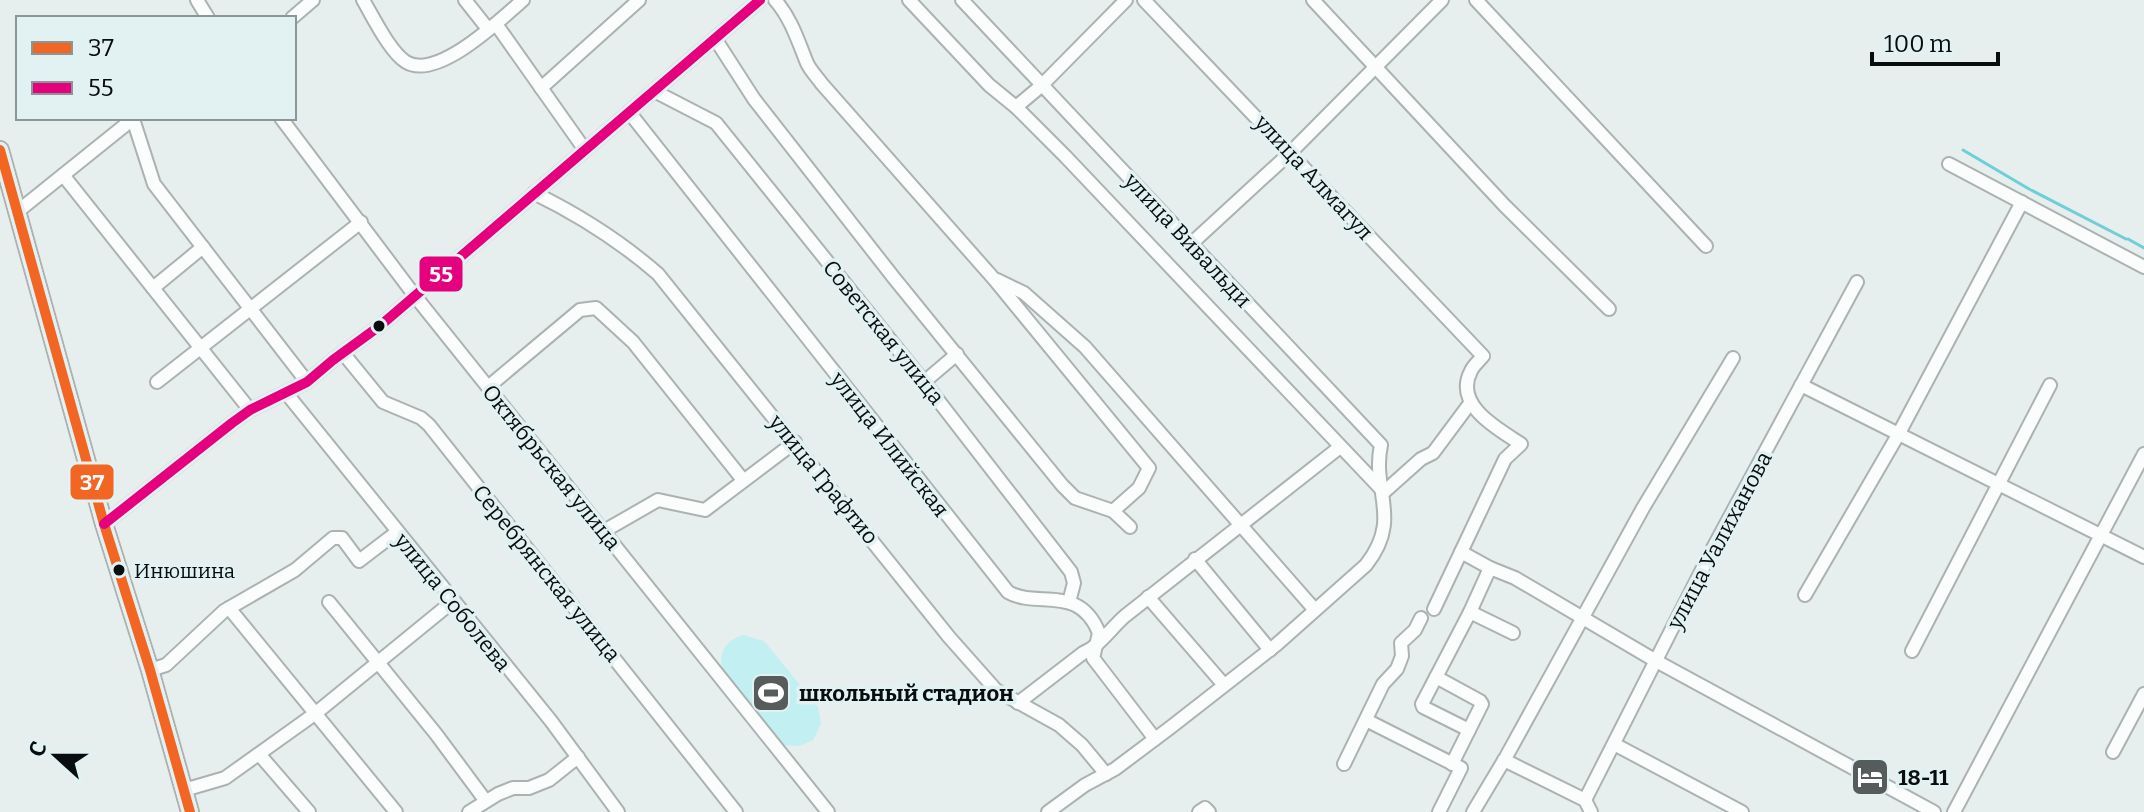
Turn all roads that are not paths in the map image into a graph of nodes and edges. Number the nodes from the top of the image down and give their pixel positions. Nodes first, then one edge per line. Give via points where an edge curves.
1 (197, 0) edge
2 (215, 0) edge
3 (313, 0) edge
4 (363, 0) edge
5 (465, 0) edge
6 (523, 0) edge
7 (639, 0) edge
8 (760, 0) edge
9 (775, 0) edge
10 (909, 0) edge
11 (962, 0) edge
12 (1126, 0) edge
13 (1144, 0) edge
14 (1313, 0) edge
15 (1442, 0) edge
16 (1476, 0) edge
17 (206, 16) edge
18 (294, 16) edge
19 (492, 27) junction
20 (716, 40) junction
21 (1376, 66) junction
22 (1041, 86) junction
23 (541, 88) junction
24 (656, 92) junction
25 (1016, 107) junction
26 (629, 112) junction
27 (131, 120) edge
28 (134, 120) edge
29 (283, 120) edge
30 (0, 150) edge
31 (585, 150) junction
32 (1291, 152) junction
33 (1949, 164) dead end
34 (63, 175) junction
35 (534, 193) junction
36 (2022, 202) junction
37 (17, 212) junction
38 (361, 222) junction
39 (1192, 243) junction
40 (1706, 246) dead end
41 (203, 247) junction
42 (2144, 267) edge
43 (994, 279) junction
44 (1857, 282) dead end
45 (153, 288) junction
46 (415, 296) junction
47 (250, 309) junction
48 (1609, 309) dead end
49 (200, 348) junction
50 (343, 353) junction
51 (957, 354) junction
52 (1733, 358) dead end
53 (157, 382) dead end
54 (307, 382) junction
55 (924, 382) junction
56 (1801, 385) junction
57 (2050, 385) dead end
58 (488, 387) junction
59 (287, 394) junction
60 (1471, 402) junction
61 (250, 410) junction
62 (1898, 435) junction
63 (795, 442) junction
64 (1340, 447) junction
65 (2144, 454) edge
66 (743, 480) junction
67 (1998, 483) junction
68 (1384, 492) junction
69 (1113, 511) junction
70 (104, 524) junction
71 (1240, 524) junction
72 (1130, 527) dead end
73 (604, 531) junction
74 (397, 532) junction
75 (2101, 536) junction
76 (1461, 552) junction
77 (2144, 557) edge
78 (1195, 559) junction
79 (1490, 568) junction
80 (1805, 595) dead end
81 (1148, 597) junction
82 (329, 602) dead end
83 (452, 602) junction
84 (1069, 602) junction
85 (229, 608) junction
86 (1434, 609) dead end
87 (1315, 610) junction
88 (1470, 612) junction
89 (1421, 618) dead end
90 (1583, 619) junction
91 (1513, 633) dead end
92 (1095, 648) junction
93 (1270, 650) junction
94 (1912, 651) dead end
95 (1656, 661) junction
96 (377, 663) junction
97 (150, 670) junction
98 (1436, 677) junction
99 (1224, 685) junction
100 (2144, 694) edge
101 (1018, 703) junction
102 (316, 713) junction
103 (1366, 720) junction
104 (1469, 730) junction
105 (1155, 739) junction
106 (1614, 744) junction
107 (2113, 752) dead end
108 (259, 754) junction
109 (578, 757) junction
110 (1504, 760) junction
111 (1344, 764) dead end
112 (1452, 764) junction
113 (1106, 774) junction
114 (184, 790) junction
115 (485, 800) junction
116 (1588, 806) edge
117 (391, 810) edge
118 (190, 812) edge
119 (309, 812) edge
120 (469, 812) edge
121 (618, 812) edge
122 (736, 812) edge
123 (828, 812) edge
124 (1048, 812) edge
125 (1199, 812) edge
126 (1209, 812) edge
127 (1439, 812) edge
128 (1473, 812) edge
129 (1742, 812) edge
130 (1934, 812) edge
131 (1954, 812) edge

1 - 17 street
2 - 17 street
3 - 18 street
4 - 19 street via 398,55 420,67 443,61
5 - 19 street
6 - 19 street
7 - 23 street
8 - 20 street
9 - 43 street via 822,84
10 - 25 street
11 - 22 street, улица Вивальди
12 - 22 street
13 - 32 street, улица Алмагул
14 - 21 street
15 - 21 street
16 - 40 street
19 - 23 street
20 - 24 street
20 - 51 street via 754,99
21 - 32 street
21 - 48 street
22 - 25 street
22 - 39 street, улица Вивальди
23 - 31 street
24 - 26 street
24 - 55 street, Советская улица via 716,123
25 - 64 street
26 - 31 street
26 - 84 street, улица Илийская via 1008,592
27 - 34 street
28 - 41 street via 154,184
29 - 38 street, Октябрьская улица
30 - 37 main road
31 - 35 street
32 - 39 street
32 - 60 street, улица Алмагул via 1483,356 1467,386
33 - 36 street
34 - 37 street
34 - 45 street
35 - 46 street
35 - 63 street, улица Графтио via 579,216 658,274
36 - 42 street
36 - 62 street
37 - 70 main road
38 - 46 street, Октябрьская улица
38 - 47 street
39 - 68 street, улица Вивальди via 1381,445 1378,463
41 - 45 street
41 - 47 street
43 - 69 street via 1149,468 1139,488
43 - 71 street via 1024,293 1072,335
44 - 56 street, улица Уалиханова
45 - 49 street
46 - 50 street
46 - 58 street, Октябрьская улица
47 - 49 street
47 - 54 street
49 - 53 street
49 - 61 street
50 - 54 street
50 - 122 street, Серебрянская улица via 383,402 429,425
51 - 55 street
51 - 69 street via 1062,485 1081,501
52 - 90 street
54 - 59 street
55 - 84 street, Советская улица via 1071,572
56 - 62 street
56 - 95 street, улица Уалиханова
57 - 67 street
58 - 66 street via 580,310 596,308 625,334
58 - 73 street, Октябрьская улица
59 - 61 street
59 - 74 street, улица Соболева
60 - 68 street via 1433,453
60 - 76 street via 1494,427 1521,444 1505,459
61 - 70 street
62 - 67 street
62 - 80 street
63 - 66 street
63 - 101 street, улица Графтио via 949,637 996,690
64 - 68 street
64 - 71 street
65 - 75 street
66 - 73 street via 705,510 658,500
67 - 75 street
67 - 94 street
68 - 87 street, улица Вивальди via 1386,514 1376,552
69 - 72 street
70 - 97 main road
71 - 78 street
71 - 87 street
73 - 123 street, Октябрьская улица
74 - 83 street, улица Соболева
74 - 85 street via 359,561 342,538 333,538 295,570
75 - 77 street
75 - 131 street
76 - 79 street
76 - 86 street
78 - 81 street
78 - 93 street
79 - 88 street
79 - 90 street
81 - 92 street
81 - 99 street
82 - 96 street
83 - 96 street
83 - 109 street, улица Соболева
84 - 92 street via 1096,627
85 - 97 street via 166,665
85 - 102 street
87 - 93 street, улица Вивальди
88 - 91 street
88 - 98 street
89 - 103 street via 1401,643 1397,669 1383,684
90 - 95 street
90 - 110 street
92 - 101 street
92 - 105 street via 1093,658
93 - 99 street, улица Вивальди
95 - 106 street, улица Уалиханова
95 - 130 street
96 - 102 street
96 - 115 street
97 - 114 main road
98 - 104 street via 1482,704
98 - 104 street via 1423,707
99 - 105 street, улица Вивальди
100 - 107 street
101 - 113 street, улица Графтио via 1059,725
102 - 108 street
102 - 117 street
103 - 111 street
103 - 112 street
104 - 112 street
105 - 113 street, улица Вивальди
106 - 116 street, улица Уалиханова
106 - 129 street
108 - 114 street via 225,778
108 - 119 street
109 - 115 street via 549,780
109 - 121 street, улица Соболева
110 - 116 street
110 - 128 street
112 - 127 street via 1461,768
113 - 124 street, улица Вивальди
114 - 118 main road
115 - 120 street
125 - 126 street

